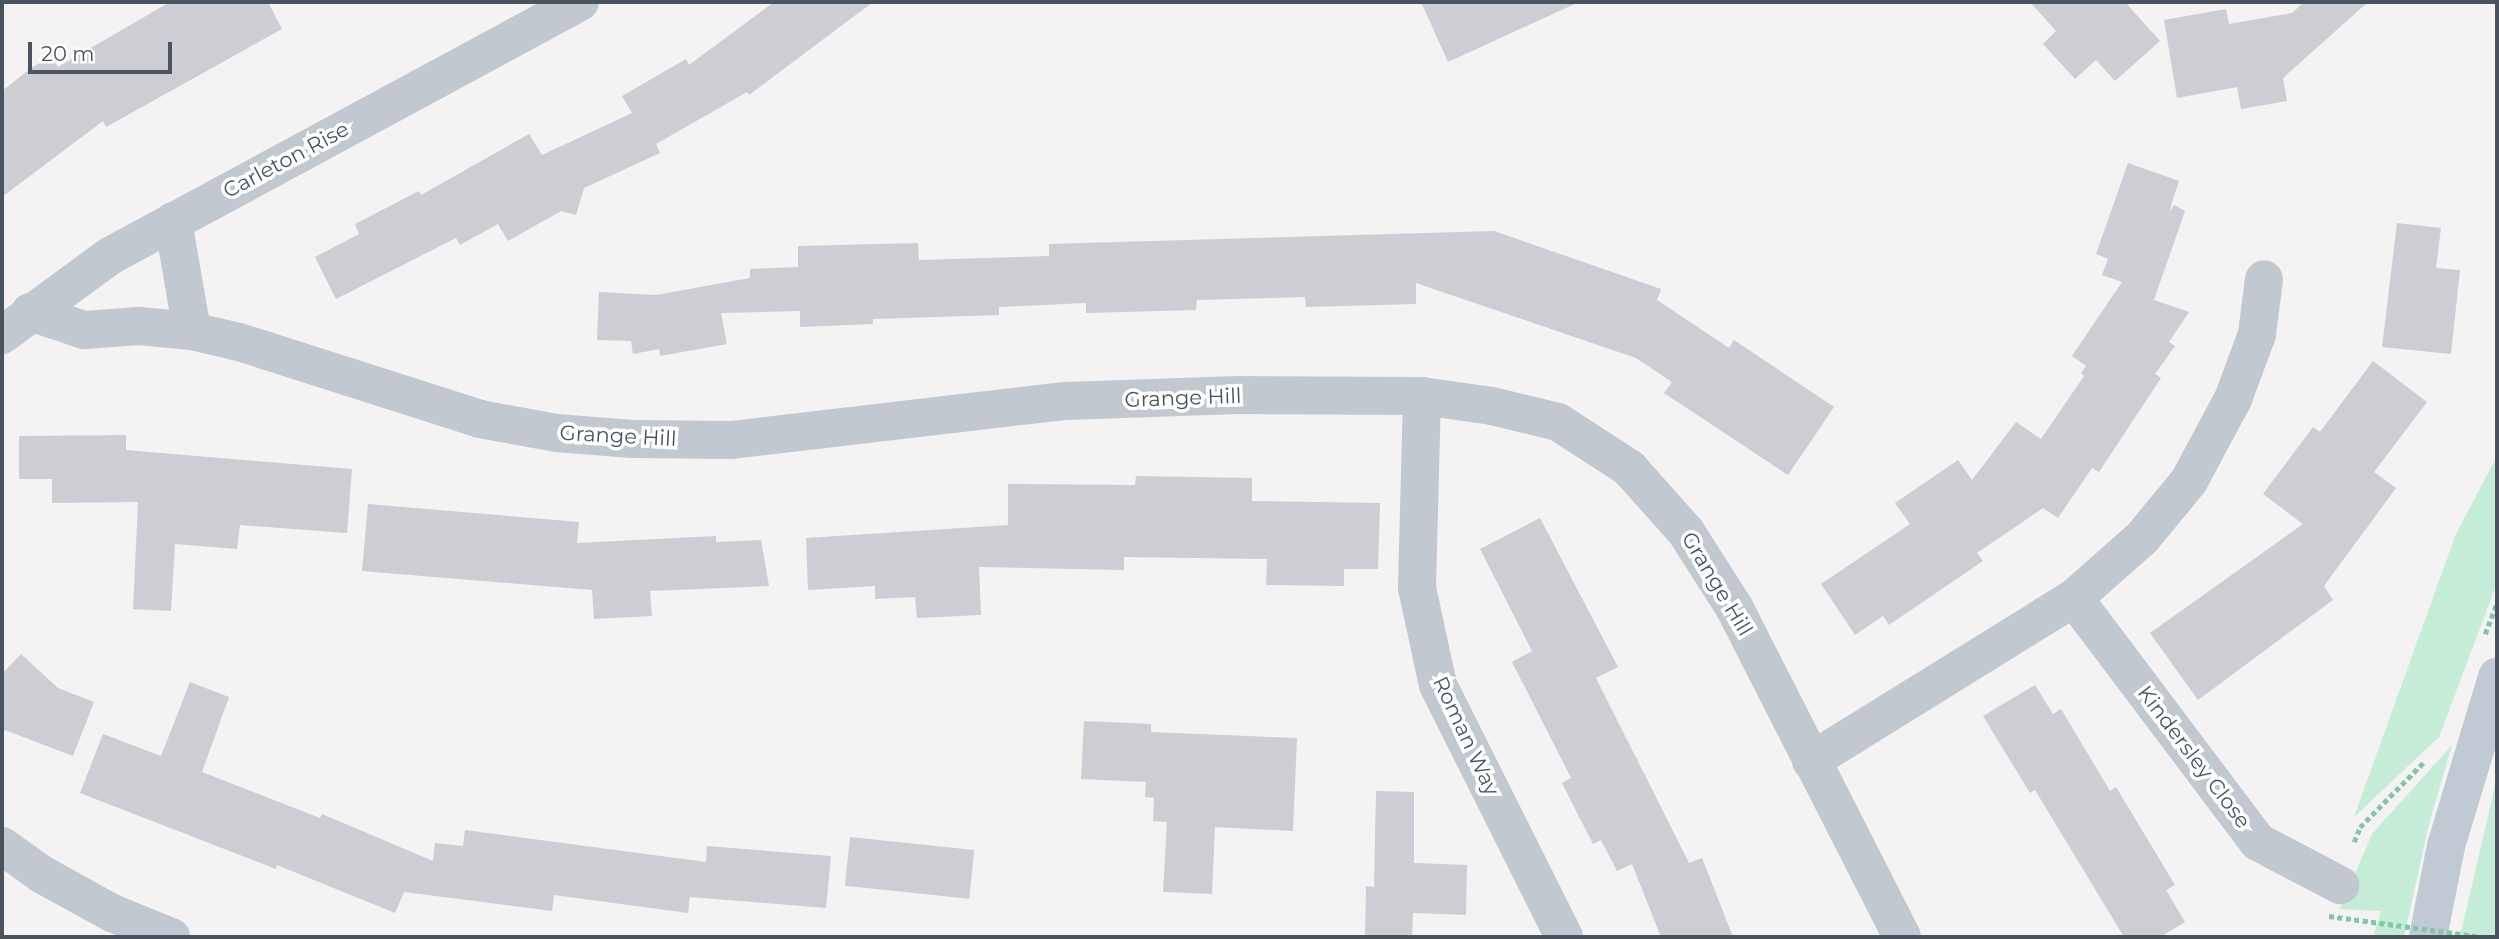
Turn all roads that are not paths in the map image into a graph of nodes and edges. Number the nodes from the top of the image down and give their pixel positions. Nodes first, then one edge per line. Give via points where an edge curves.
1 (580, 2) edge
2 (173, 221) junction
3 (2264, 279) dead end
4 (16, 323) edge
5 (192, 331) junction
6 (1422, 396) junction
7 (2074, 598) junction
8 (2497, 677) edge
9 (1811, 761) junction
10 (2, 846) edge
11 (2334, 901) road end
12 (170, 937) edge
13 (1564, 937) edge
14 (1902, 937) edge
15 (2428, 937) edge

1 - 2 street, Carleton Rise
2 - 4 street, Carleton Rise via 110,256
2 - 5 street
3 - 7 street via 2257,334 2233,399 2189,481 2142,538
4 - 5 street, Grange Hill via 84,330 139,326
5 - 6 street, Grange Hill via 480,419 556,433 633,439 733,440 1066,401
6 - 9 street, Grange Hill via 1558,422 1629,468 1686,532 1734,607
6 - 13 street, Roman Way via 1417,589 1438,685
7 - 9 street
7 - 11 street, Kindersley Close via 2258,842
8 - 15 main road via 2446,846
9 - 14 street, Grange Hill
10 - 12 street via 112,913

